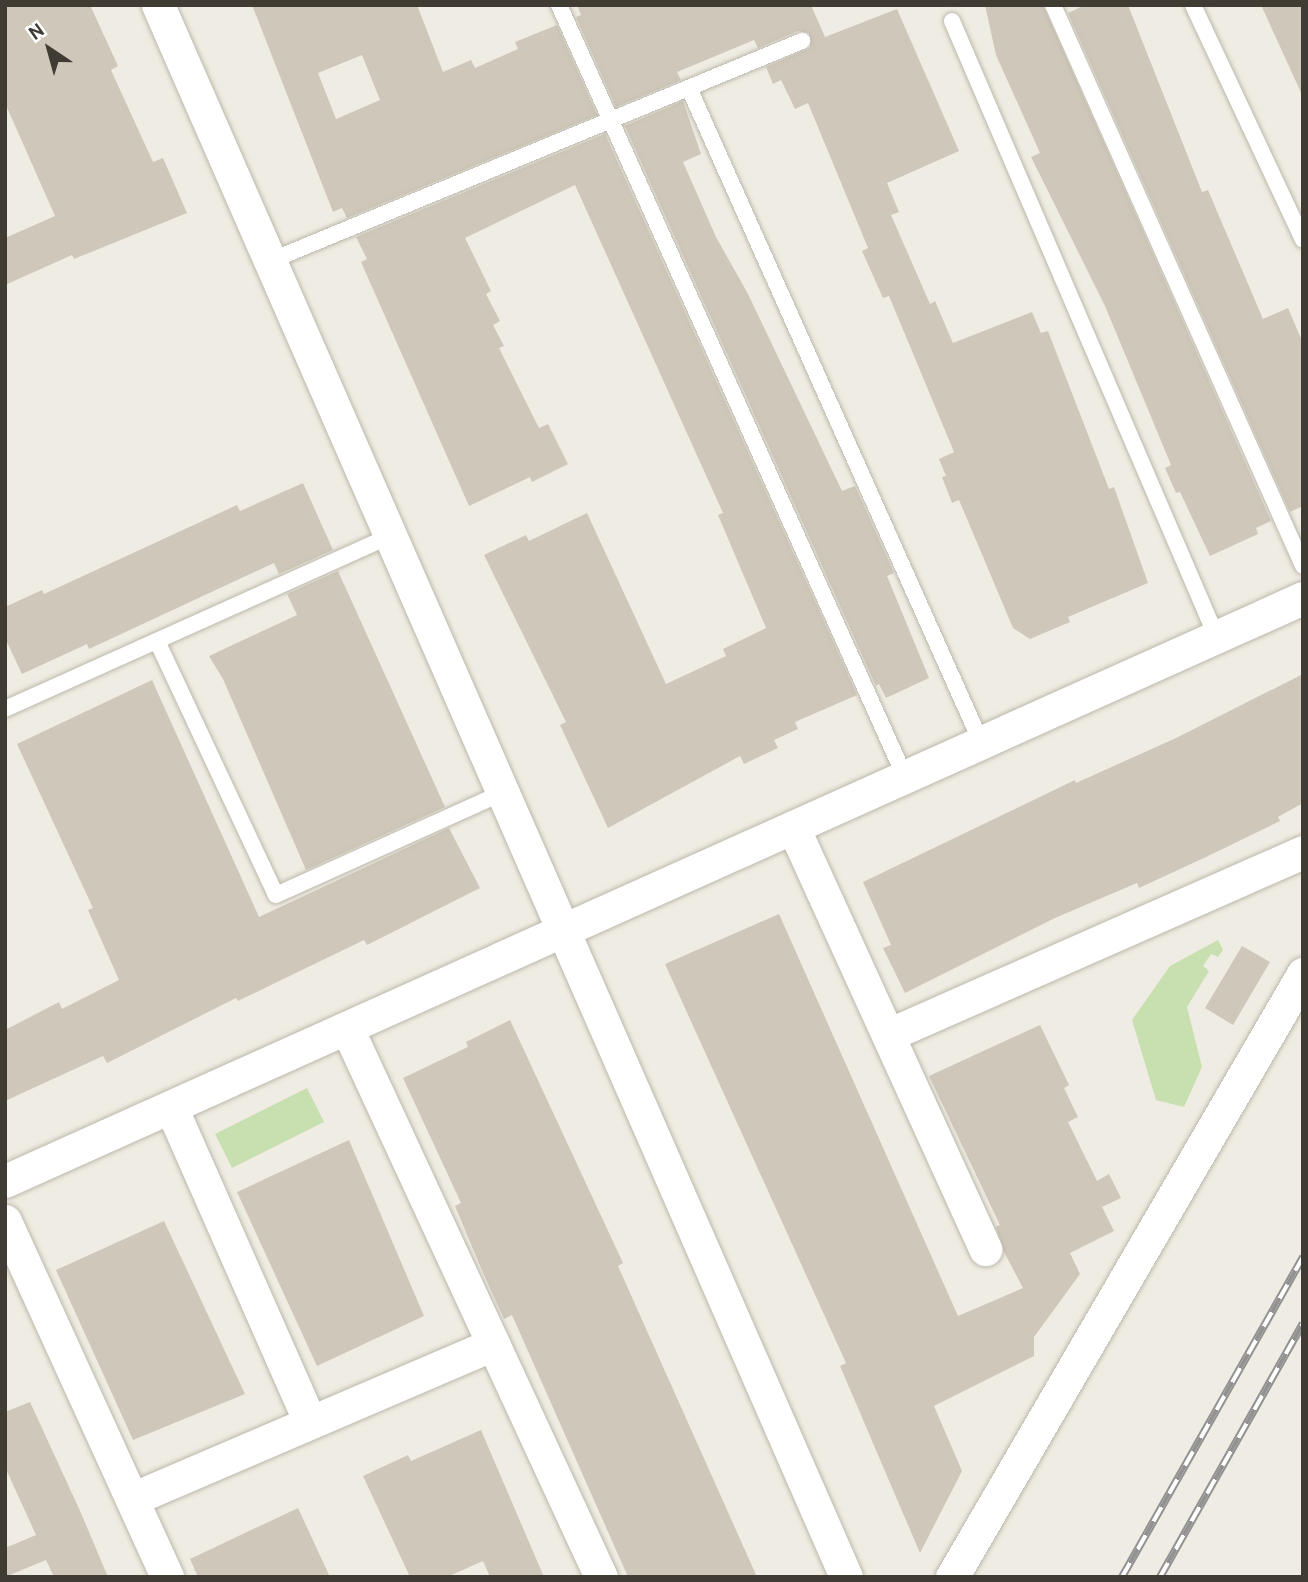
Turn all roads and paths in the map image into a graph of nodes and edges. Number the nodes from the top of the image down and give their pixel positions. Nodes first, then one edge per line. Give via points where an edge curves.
1 (158, 5) edge
2 (559, 5) edge
3 (1053, 5) edge
4 (1193, 5) edge
5 (952, 21) dead end
6 (803, 41) dead end
7 (689, 88) junction
8 (609, 118) junction
9 (1303, 240) edge
10 (270, 261) junction
11 (390, 536) junction
12 (1303, 566) edge
13 (1303, 598) edge
14 (1217, 638) junction
15 (157, 641) junction
16 (5, 709) edge
17 (981, 742) junction
18 (905, 777) junction
19 (502, 793) junction
20 (793, 827) junction
21 (1303, 852) edge
22 (562, 931) junction
23 (1303, 974) edge
24 (347, 1028) junction
25 (888, 1035) junction
26 (171, 1107) junction
27 (5, 1181) edge
28 (5, 1221) edge
29 (985, 1250) dead end
30 (493, 1344) junction
31 (310, 1422) junction
32 (132, 1499) junction
33 (167, 1577) edge
34 (601, 1577) edge
35 (846, 1577) edge
36 (952, 1577) edge

1 - 10 street
2 - 8 lane
3 - 12 lane
4 - 9 lane
5 - 14 lane
6 - 7 lane
7 - 8 lane
7 - 17 lane
8 - 10 lane
8 - 18 lane
10 - 11 street
11 - 15 lane
11 - 19 street
13 - 14 street
14 - 17 street
15 - 16 lane
15 - 19 lane via 276,895
17 - 18 street
18 - 20 street
19 - 22 street
20 - 22 street
20 - 25 street
21 - 25 street
22 - 24 street
22 - 35 street
23 - 36 street
24 - 26 street
24 - 30 street
25 - 29 street
26 - 27 street
26 - 31 street
28 - 32 street
30 - 31 street
30 - 34 street
31 - 32 street
32 - 33 street

